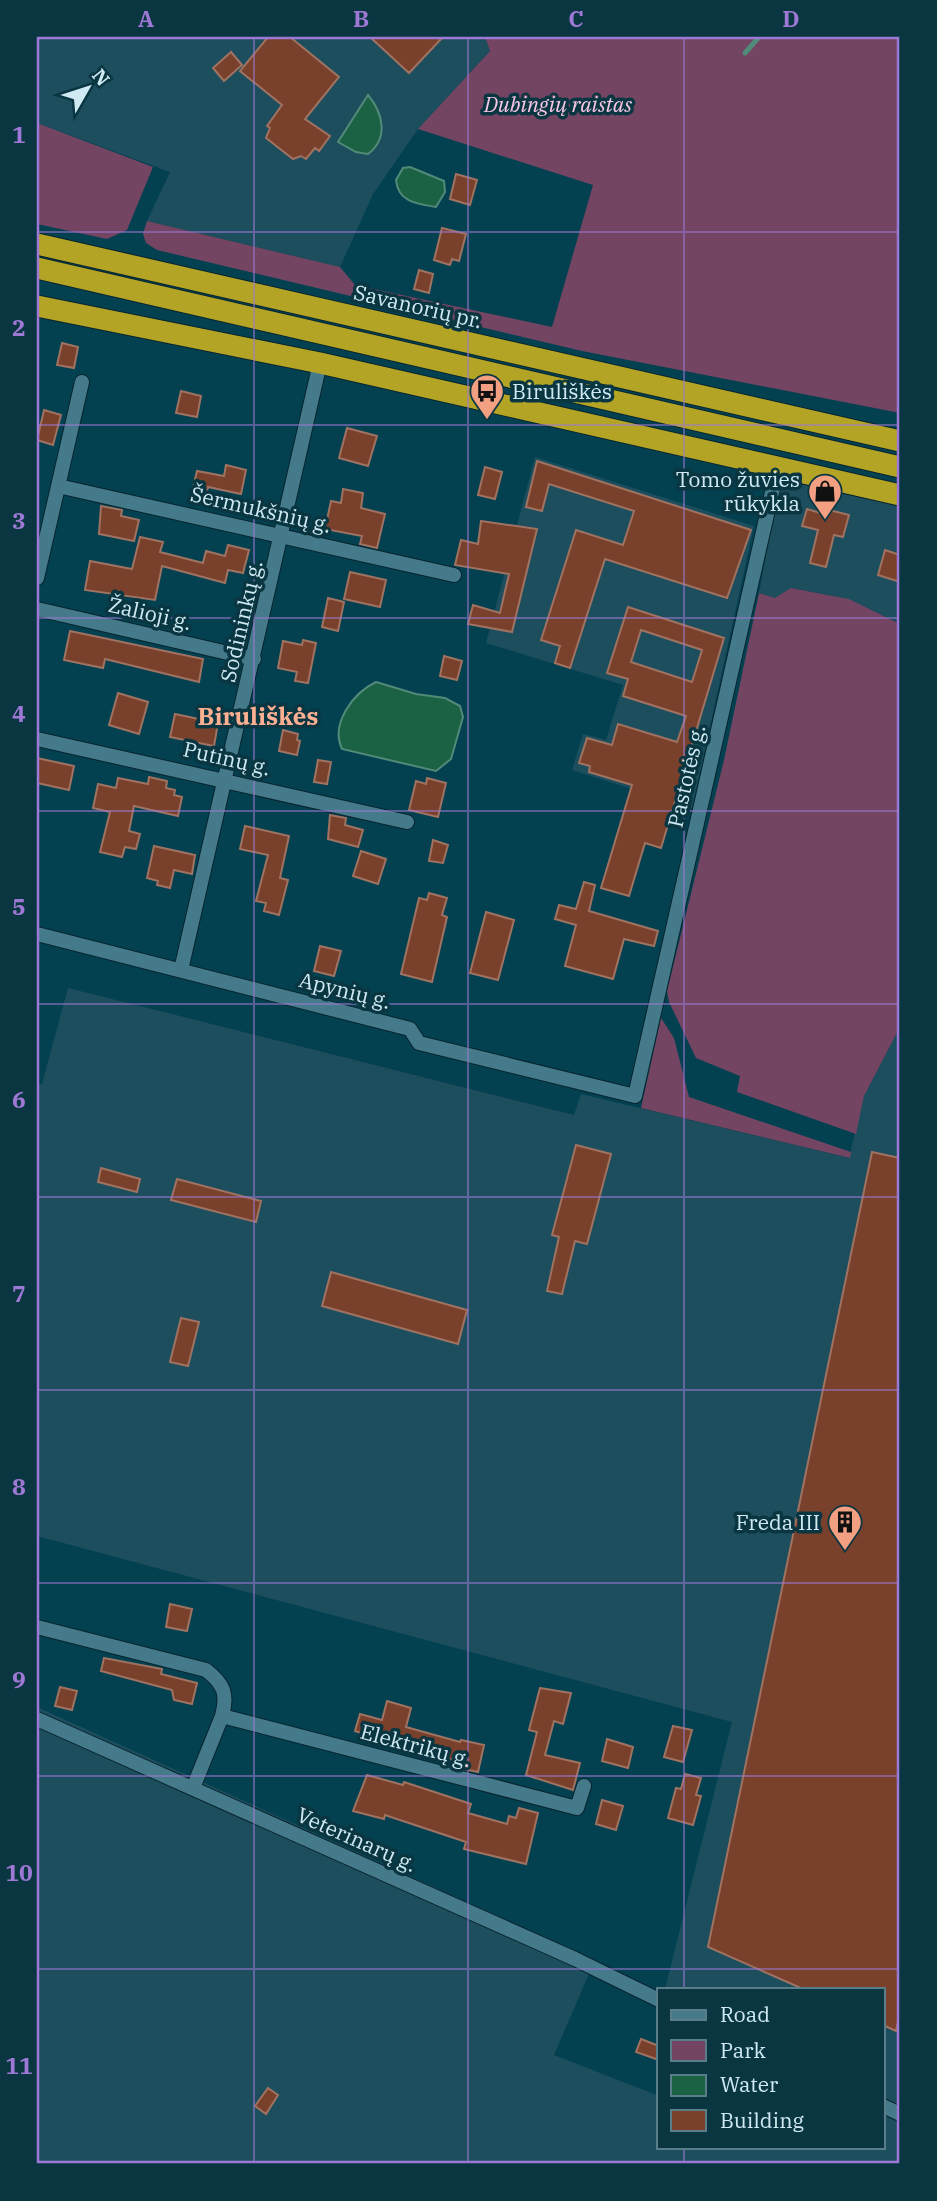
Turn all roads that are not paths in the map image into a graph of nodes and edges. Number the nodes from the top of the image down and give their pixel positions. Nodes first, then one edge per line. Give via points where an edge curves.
1 (37, 244) edge
2 (37, 268) edge
3 (37, 306) edge
4 (320, 363) junction
5 (82, 383) dead end
6 (900, 441) edge
7 (778, 466) junction
8 (900, 467) edge
9 (58, 486) junction
10 (900, 495) edge
11 (282, 535) junction
12 (454, 575) dead end
13 (37, 578) edge
14 (37, 609) edge
15 (254, 659) junction
16 (37, 739) edge
17 (226, 779) junction
18 (408, 822) dead end
19 (37, 934) edge
20 (181, 970) junction
21 (635, 1096) joint
22 (37, 1627) edge
23 (222, 1716) junction
24 (37, 1718) edge
25 (584, 1786) dead end
26 (193, 1788) junction
27 (657, 1999) edge
28 (884, 2106) edge
29 (900, 2114) edge

1 - 6 highway, Savanorių pr.
2 - 8 highway
3 - 4 highway
4 - 7 highway
4 - 11 street, Sodininkų g.
5 - 9 street
7 - 10 highway
7 - 21 street, Pastotės g.
9 - 11 street, Šermukšnių g.
9 - 13 street
11 - 12 street, Šermukšnių g.
11 - 15 street, Sodininkų g.
14 - 15 street, Žalioji g.
15 - 17 street, Sodininkų g.
16 - 17 street, Putinų g.
17 - 18 street, Putinų g.
17 - 20 street, Sodininkų g.
19 - 20 street, Apynių g.
20 - 21 street, Apynių g. via 410,1029 419,1042
22 - 23 street via 206,1670 221,1681 227,1699
23 - 25 street, Elektrikų g. via 577,1808
23 - 26 street
24 - 26 street, Veterinarų g.
26 - 27 street, Veterinarų g.
28 - 29 street

